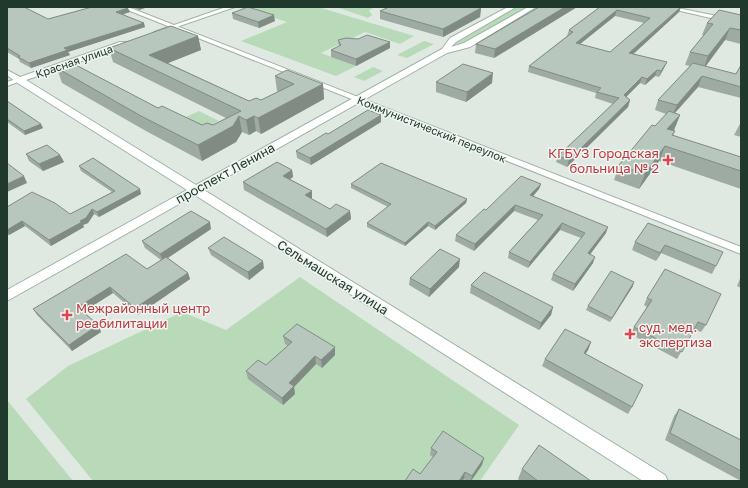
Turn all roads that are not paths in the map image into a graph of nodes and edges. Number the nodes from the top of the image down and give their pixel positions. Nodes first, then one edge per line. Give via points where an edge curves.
1 (123, 7) edge
2 (232, 7) edge
3 (513, 7) edge
4 (533, 7) edge
5 (666, 7) edge
6 (741, 23) edge
7 (172, 27) junction
8 (149, 34) edge
9 (134, 40) edge
10 (452, 42) junction
11 (464, 46) junction
12 (444, 51) junction
13 (7, 72) edge
14 (13, 82) edge
15 (357, 99) junction
16 (195, 190) junction
17 (741, 251) edge
18 (7, 296) edge
19 (659, 481) edge

1 - 7 street, Коммунистический переулок
2 - 7 main road
3 - 10 main road, проспект Ленина
4 - 11 main road, проспект Ленина
5 - 6 street
7 - 8 main road
7 - 15 street, Коммунистический переулок
9 - 14 main road, Красная улица
10 - 11 main road
10 - 12 main road, проспект Ленина
11 - 12 main road, проспект Ленина
12 - 15 main road, проспект Ленина
13 - 14 main road, Сельмашская улица
14 - 16 main road, Сельмашская улица
15 - 16 main road, проспект Ленина
15 - 17 street, Коммунистический переулок
16 - 18 main road, проспект Ленина
16 - 19 main road, Сельмашская улица

